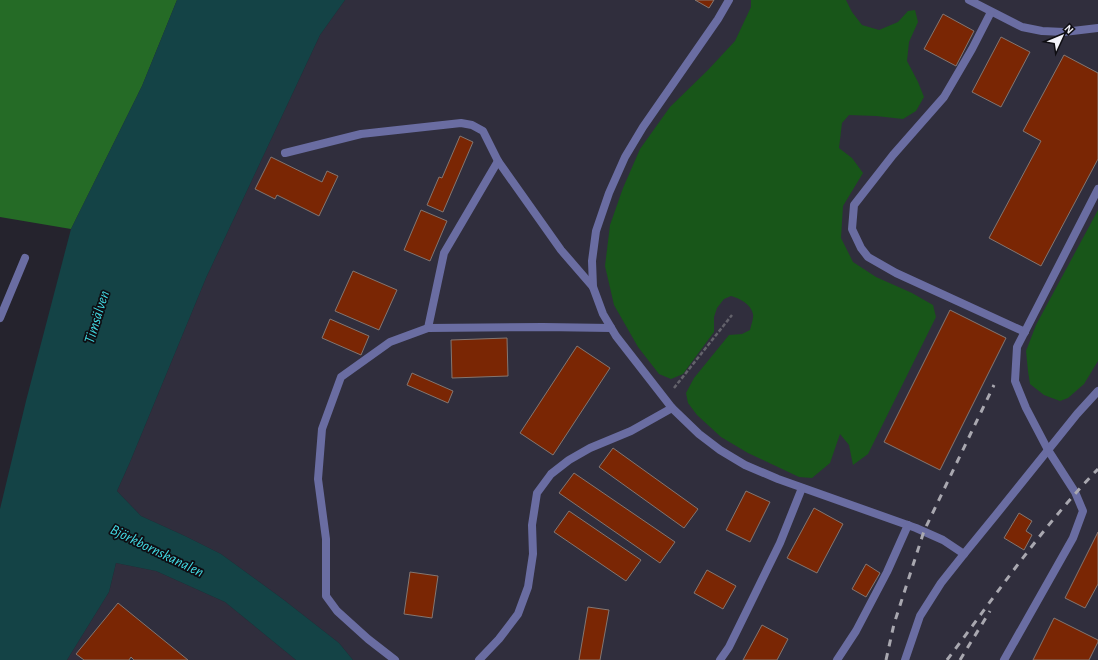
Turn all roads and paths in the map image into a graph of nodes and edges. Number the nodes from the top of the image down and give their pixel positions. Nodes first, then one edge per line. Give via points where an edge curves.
1 (730, 0) edge
2 (969, 0) edge
3 (992, 12) junction
4 (1098, 28) edge
5 (285, 153) dead end
6 (498, 162) junction
7 (1098, 189) edge
8 (25, 258) dead end
9 (593, 287) junction
10 (732, 315) dead end
11 (0, 318) edge
12 (428, 328) junction
13 (611, 328) junction
14 (1025, 332) junction
15 (1098, 391) edge
16 (665, 400) junction
17 (672, 408) junction
18 (1048, 450) junction
19 (802, 488) junction
20 (908, 525) junction
21 (964, 554) junction
22 (395, 660) edge
23 (479, 660) edge
24 (720, 660) edge
25 (837, 660) edge
26 (905, 660) edge
27 (1004, 660) edge

1 - 9 lane via 625,157 596,231 592,261
2 - 3 lane
3 - 4 lane via 1022,27 1042,31 1064,32
3 - 14 lane via 944,97 893,155 854,205 852,229 868,257 896,273
5 - 6 lane via 361,134 461,123 483,131
6 - 9 lane via 561,250
6 - 12 lane via 444,253
7 - 14 lane
8 - 11 lane
9 - 13 lane
10 - 16 path
12 - 13 lane
12 - 22 lane via 390,342 341,377 322,429 318,479 326,539 326,596 337,611
13 - 16 lane
14 - 18 lane via 1017,347 1014,381
15 - 18 lane
16 - 17 lane
17 - 19 lane via 698,434 720,450 745,465
17 - 23 lane via 631,431 590,448 551,474 537,493 528,587 518,614
18 - 21 lane
18 - 27 lane via 1075,492 1082,511 1073,538
19 - 20 lane
19 - 24 lane via 780,543 729,647
20 - 21 lane via 943,540
20 - 25 lane via 856,631
21 - 26 lane via 920,616

